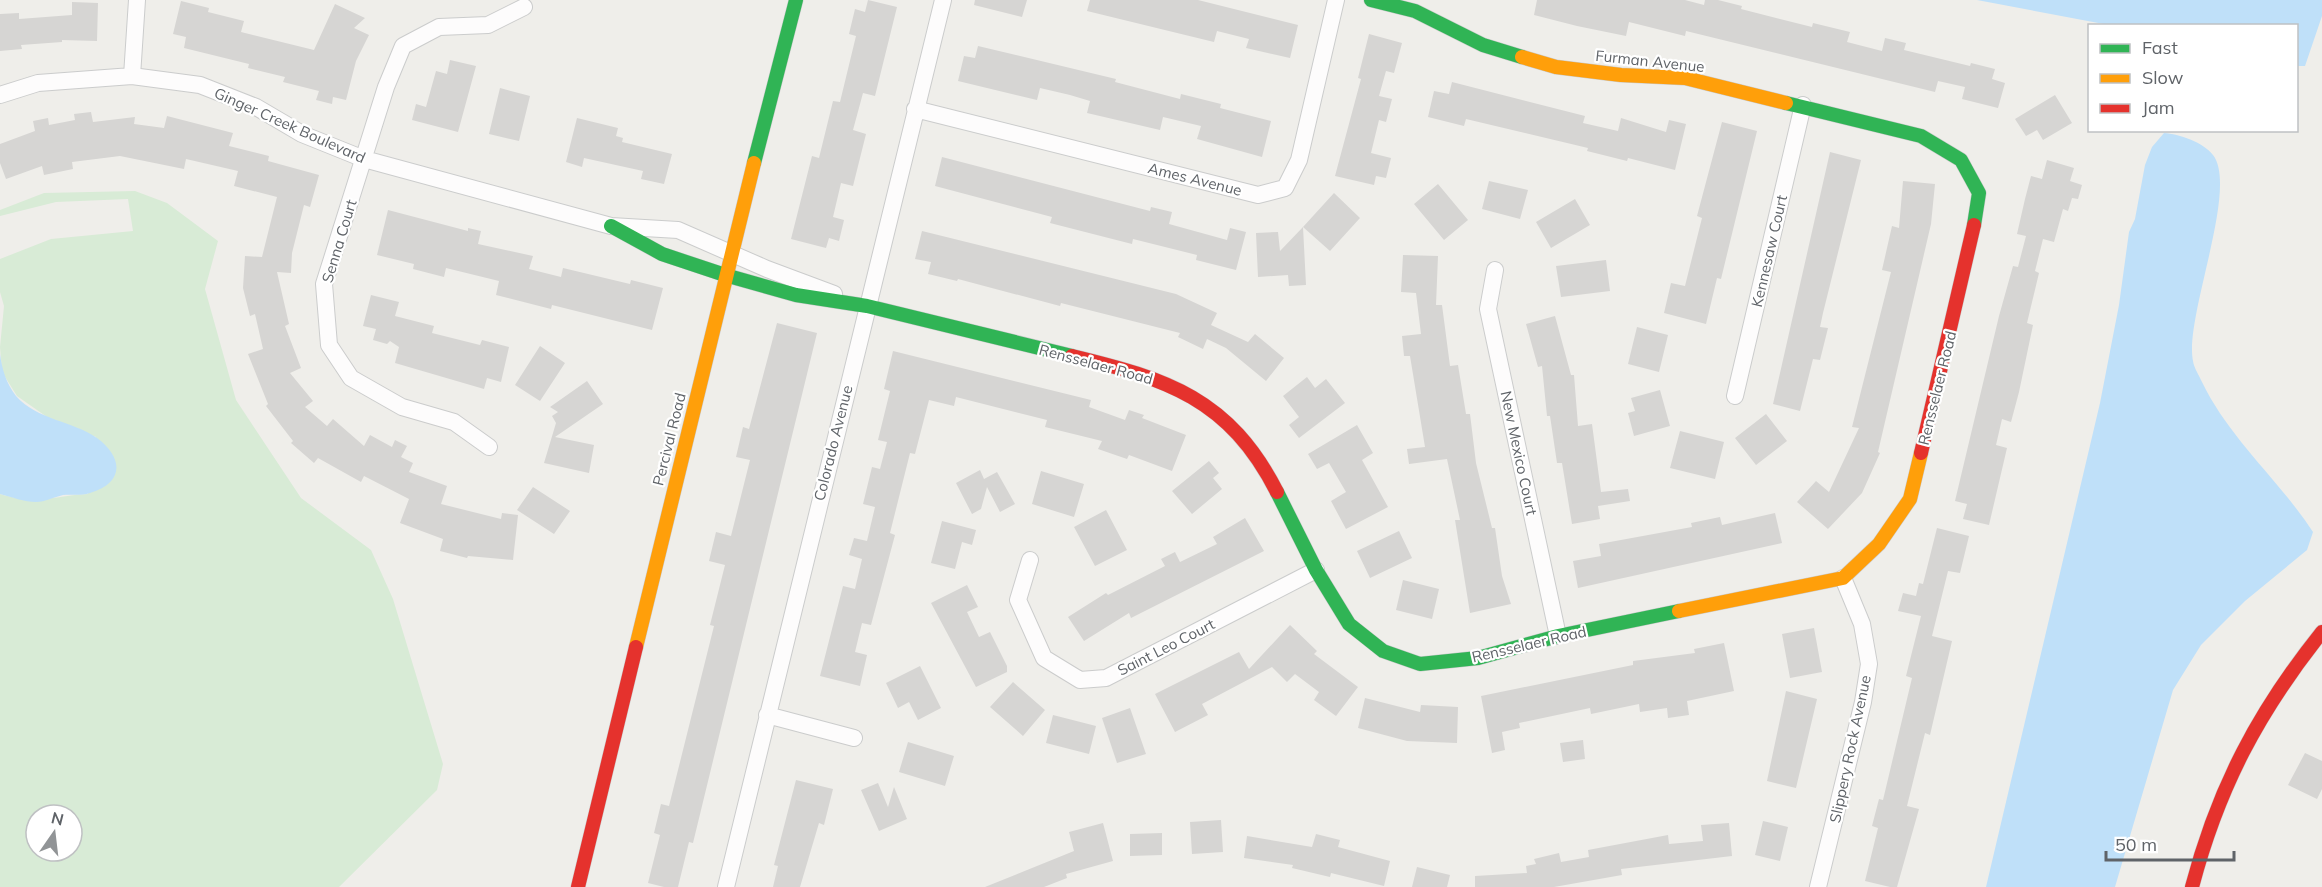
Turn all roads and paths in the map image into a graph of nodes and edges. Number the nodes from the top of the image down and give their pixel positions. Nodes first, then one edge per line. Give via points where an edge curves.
1 (137, 0) edge
2 (796, 0) edge
3 (943, 0) edge
4 (1336, 0) edge
5 (1371, 0) edge
6 (524, 8) dead end
7 (132, 76) junction
8 (0, 95) edge
9 (1803, 105) junction
10 (915, 109) junction
11 (364, 159) junction
12 (1961, 160) joint
13 (611, 226) junction
14 (731, 252) junction
15 (1495, 270) dead end
16 (725, 275) junction
17 (867, 306) junction
18 (1735, 396) dead end
19 (489, 447) dead end
20 (1030, 560) dead end
21 (1316, 570) junction
22 (1843, 578) junction
23 (2322, 632) edge
24 (1558, 636) junction
25 (767, 715) junction
26 (854, 738) dead end
27 (578, 887) edge
28 (726, 887) edge
29 (1818, 887) edge
30 (2192, 887) edge

1 - 7 street
2 - 14 street, Percival Road
3 - 10 street, Colorado Avenue
4 - 10 street, Ames Avenue via 1299,160 1285,188 1258,195
5 - 9 street, Furman Avenue via 1415,11 1483,45 1556,67 1685,78
6 - 11 street, Senna Court via 488,25 439,27 403,46
7 - 8 street, Ginger Creek Boulevard via 38,83
7 - 11 street, Ginger Creek Boulevard via 200,86 256,107 302,134
9 - 12 street, Furman Avenue via 1920,136
9 - 18 street, Kennesaw Court
10 - 17 street, Colorado Avenue
11 - 13 street, Ginger Creek Boulevard
11 - 19 street, Senna Court via 324,284 329,345 351,378 402,407 454,422
12 - 22 street, Rensselaer Road via 1979,193 1972,242 1910,499 1879,544
13 - 14 street, Ginger Creek Boulevard via 678,231
13 - 16 street, Ginger Creek Boulevard via 662,254
14 - 16 street, Percival Road
14 - 17 street, Rensselaer Road
15 - 24 street, New Mexico Court via 1488,309
16 - 17 street, Rensselaer Road via 796,295
16 - 27 street, Percival Road
17 - 21 street, Rensselaer Road via 1138,372 1200,399 1240,436 1270,479
17 - 25 street, Colorado Avenue
20 - 21 street, Saint Leo Court via 1018,600 1044,658 1080,680 1106,678
21 - 24 street, Rensselaer Road via 1349,624 1383,651 1420,664 1478,658
22 - 24 street, Rensselaer Road
22 - 29 street, Slippery Rock Avenue via 1862,624 1869,664
23 - 30 street via 2276,689 2236,758 2209,823
25 - 26 street
25 - 28 street, Colorado Avenue

